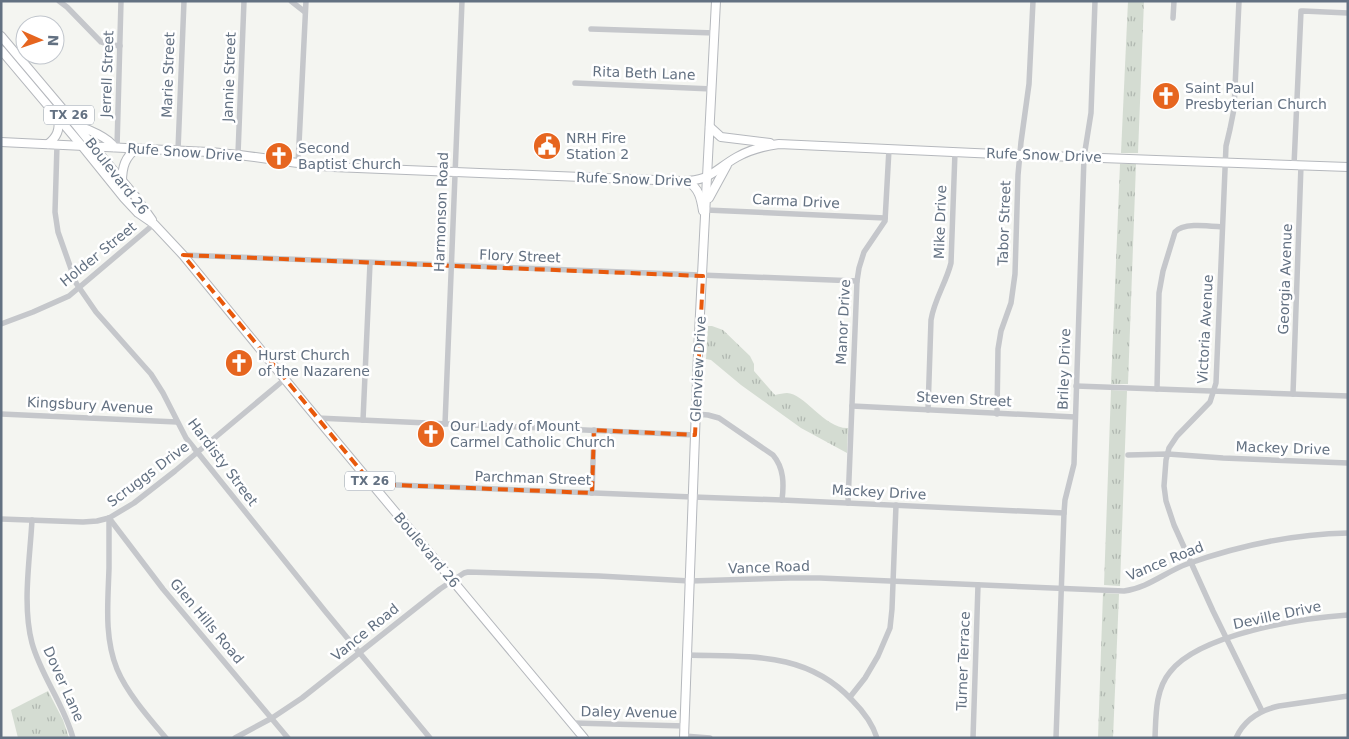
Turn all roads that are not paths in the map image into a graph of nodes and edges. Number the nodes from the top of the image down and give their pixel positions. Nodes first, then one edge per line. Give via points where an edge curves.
1 (59, 1) edge
2 (122, 1) edge
3 (184, 1) edge
4 (244, 1) edge
5 (291, 1) edge
6 (306, 1) edge
7 (462, 1) edge
8 (716, 1) edge
9 (1034, 1) edge
10 (1096, 1) edge
11 (1174, 1) edge
12 (1239, 1) edge
13 (305, 12) junction
14 (1348, 12) edge
15 (1173, 18) dead end
16 (591, 29) dead end
17 (715, 33) junction
18 (1, 36) edge
19 (120, 46) junction
20 (1, 50) edge
21 (15, 52) joint
22 (8, 58) junction
23 (26, 65) edge
24 (575, 83) dead end
25 (712, 89) junction
26 (58, 118) junction
27 (77, 126) junction
28 (710, 127) junction
29 (1, 142) edge
30 (48, 144) junction
31 (779, 144) junction
32 (57, 145) junction
33 (82, 146) junction
34 (93, 146) junction
35 (115, 147) junction
36 (137, 148) junction
37 (890, 149) junction
38 (178, 150) junction
39 (955, 152) junction
40 (238, 154) junction
41 (1020, 155) junction
42 (1084, 157) junction
43 (1225, 162) junction
44 (728, 163) junction
45 (298, 164) junction
46 (1298, 165) junction
47 (1348, 167) edge
48 (456, 172) junction
49 (708, 176) junction
50 (687, 181) junction
51 (122, 182) junction
52 (706, 206) junction
53 (885, 218) junction
54 (706, 223) junction
55 (154, 224) junction
56 (1222, 227) junction
57 (183, 255) junction
58 (370, 263) junction
59 (452, 266) junction
60 (703, 276) junction
61 (857, 281) junction
62 (80, 288) junction
63 (1, 324) edge
64 (285, 379) junction
65 (1076, 386) junction
66 (1157, 389) junction
67 (1214, 391) junction
68 (1293, 394) junction
69 (1348, 396) edge
70 (852, 406) junction
71 (928, 410) junction
72 (1, 414) edge
73 (696, 414) junction
74 (997, 414) junction
75 (1075, 417) junction
76 (317, 418) junction
77 (363, 420) junction
78 (177, 422) junction
79 (445, 424) junction
80 (594, 430) junction
81 (695, 435) junction
82 (198, 453) junction
83 (1128, 454) dead end
84 (1168, 454) junction
85 (1348, 463) edge
86 (372, 484) junction
87 (592, 493) junction
88 (693, 497) junction
89 (782, 500) junction
90 (848, 503) junction
91 (896, 505) junction
92 (1064, 513) junction
93 (109, 518) junction
94 (1, 519) edge
95 (32, 520) junction
96 (1348, 533) edge
97 (1191, 562) junction
98 (453, 580) junction
99 (690, 581) junction
100 (894, 581) junction
101 (978, 585) junction
102 (1061, 588) junction
103 (1348, 616) edge
104 (1227, 638) junction
105 (360, 653) junction
106 (687, 656) junction
107 (1348, 696) edge
108 (850, 697) junction
109 (1262, 711) junction
110 (272, 718) junction
111 (572, 724) junction
112 (685, 726) junction
113 (684, 737) edge
114 (73, 738) edge
115 (166, 738) edge
116 (235, 738) edge
117 (288, 738) edge
118 (430, 738) edge
119 (584, 738) edge
120 (710, 738) edge
121 (877, 738) edge
122 (973, 738) edge
123 (1056, 738) edge
124 (1155, 738) edge
125 (1236, 738) edge

1 - 19 street via 101,42
2 - 19 street, Jerrell Street
3 - 38 street, Marie Street
4 - 40 street, Jannie Street
5 - 13 street
6 - 13 street
7 - 48 street, Harmonson Road
8 - 17 main road, Glenview Drive
9 - 41 street, Tabor Street via 1029,84
10 - 42 street, Briley Drive via 1091,114
11 - 15 street
12 - 43 street, Victoria Avenue via 1234,109
13 - 45 street
14 - 46 street, Georgia Avenue via 1301,12
16 - 17 street
17 - 25 main road, Glenview Drive
18 - 21 main road, Boulevard 26 / TX 26
19 - 35 street, Jerrell Street
20 - 22 main road, Boulevard 26 / TX 26
21 - 22 main road
22 - 26 main road, Boulevard 26 / TX 26
23 - 27 main road, Boulevard 26 / TX 26
24 - 25 street, Rita Beth Lane
25 - 28 main road, Glenview Drive
26 - 30 main road via 58,132
26 - 33 main road, Boulevard 26 / TX 26
27 - 34 main road, Boulevard 26 / TX 26
27 - 35 main road via 87,128
28 - 31 main road via 721,137
28 - 49 main road, Glenview Drive
29 - 30 main road, Rufe Snow Drive
30 - 32 main road, Rufe Snow Drive
31 - 37 main road, Rufe Snow Drive
31 - 44 main road, Rufe Snow Drive via 751,150
32 - 33 main road, Rufe Snow Drive
32 - 62 street, Hardisty Street via 56,222
33 - 34 main road, Rufe Snow Drive
33 - 55 main road, Boulevard 26 / TX 26 via 124,198
34 - 35 main road, Rufe Snow Drive
34 - 51 main road, Boulevard 26 / TX 26
35 - 36 main road, Rufe Snow Drive
36 - 38 main road, Rufe Snow Drive
36 - 51 main road via 124,163
37 - 39 main road, Rufe Snow Drive
37 - 53 street, Manor Drive
38 - 40 main road, Rufe Snow Drive
39 - 41 main road, Rufe Snow Drive
39 - 71 street, Mike Drive via 951,263 930,320
40 - 45 main road, Rufe Snow Drive
41 - 42 main road, Rufe Snow Drive
41 - 74 street, Tabor Street via 1015,274 1011,303 998,349
42 - 43 main road, Rufe Snow Drive
42 - 65 street, Briley Drive
43 - 46 main road, Rufe Snow Drive
43 - 56 street, Victoria Avenue
44 - 49 main road, Rufe Snow Drive
44 - 52 main road
45 - 48 main road, Rufe Snow Drive
46 - 47 main road, Rufe Snow Drive
46 - 68 street, Georgia Avenue
48 - 50 main road, Rufe Snow Drive
48 - 59 street, Harmonson Road
49 - 50 main road, Rufe Snow Drive
49 - 52 main road, Glenview Drive
50 - 54 main road via 699,193
51 - 55 main road, Boulevard 26 / TX 26
52 - 53 street, Carma Drive
52 - 54 main road, Glenview Drive
53 - 61 street, Manor Drive via 864,252
54 - 60 main road, Glenview Drive
55 - 57 main road, Boulevard 26 / TX 26
55 - 62 street, Holder Street
56 - 66 street via 1187,226 1175,232 1159,293
56 - 67 street, Victoria Avenue
57 - 58 street, Flory Street
57 - 64 main road, Boulevard 26 / TX 26
58 - 59 street, Flory Street
58 - 77 street
59 - 60 street, Flory Street
59 - 79 street, Harmonson Road
60 - 61 street, Flory Street
60 - 73 main road, Glenview Drive
61 - 70 street, Manor Drive
62 - 63 street, Holder Street via 69,296
62 - 78 street, Hardisty Street via 96,312 151,374
64 - 76 main road, Boulevard 26 / TX 26
64 - 82 street, Scruggs Drive
65 - 66 street
65 - 75 street, Briley Drive
66 - 67 street
67 - 68 street
67 - 84 street, Victoria Avenue via 1210,402 1173,441
68 - 69 street
70 - 71 street, Steven Street
70 - 90 street, Manor Drive
71 - 74 street, Steven Street
72 - 78 street, Kingsbury Avenue
73 - 81 main road, Glenview Drive
73 - 89 street via 720,418 777,459 783,475
74 - 75 street, Steven Street
75 - 92 street, Briley Drive via 1074,464
76 - 77 street
76 - 86 main road, Boulevard 26 / TX 26
77 - 79 street
78 - 82 street, Hardisty Street
79 - 80 street
80 - 81 street
80 - 87 street
81 - 88 main road, Glenview Drive
82 - 93 street, Scruggs Drive via 134,503
82 - 105 street, Hardisty Street
83 - 84 street, Mackey Drive
84 - 85 street, Mackey Drive
84 - 97 street, Victoria Avenue via 1164,478 1166,501
86 - 87 street, Parchman Street
86 - 98 main road, Boulevard 26 / TX 26
87 - 88 street, Parchman Street
88 - 89 street, Mackey Drive
88 - 99 main road, Glenview Drive
89 - 90 street, Mackey Drive
90 - 91 street, Mackey Drive
91 - 92 street, Mackey Drive
91 - 100 street
92 - 102 street, Briley Drive
93 - 95 street, Scruggs Drive via 83,522
93 - 110 street, Glen Hills Road via 163,589
93 - 115 street via 107,617 114,660 131,693
94 - 95 street, Scruggs Drive
95 - 114 street, Dover Lane via 27,602 29,630 38,662
96 - 97 street, Vance Road via 1295,537
97 - 102 street, Vance Road via 1133,590
97 - 104 street, Victoria Avenue
98 - 99 street, Vance Road via 464,573 477,572
98 - 105 street, Vance Road
98 - 111 main road, Boulevard 26 / TX 26
99 - 100 street, Vance Road via 790,578
99 - 106 main road, Glenview Drive
100 - 101 street, Vance Road
100 - 108 street via 886,639 865,678
101 - 102 street, Vance Road
101 - 122 street, Turner Terrace
102 - 123 street, Briley Drive
103 - 104 street, Deville Drive via 1268,626
104 - 109 street, Victoria Avenue
104 - 124 street, Deville Drive via 1191,655 1170,672 1159,696
105 - 110 street, Vance Road
105 - 118 street, Hardisty Street
106 - 108 street via 790,662 828,679
106 - 112 main road, Glenview Drive
107 - 109 street
108 - 121 street via 866,715
109 - 125 street via 1242,727
110 - 116 street, Vance Road
110 - 117 street, Glen Hills Road
111 - 112 street, Daley Avenue
111 - 119 main road, Boulevard 26 / TX 26
112 - 113 main road, Glenview Drive
113 - 120 street, Daley Avenue

